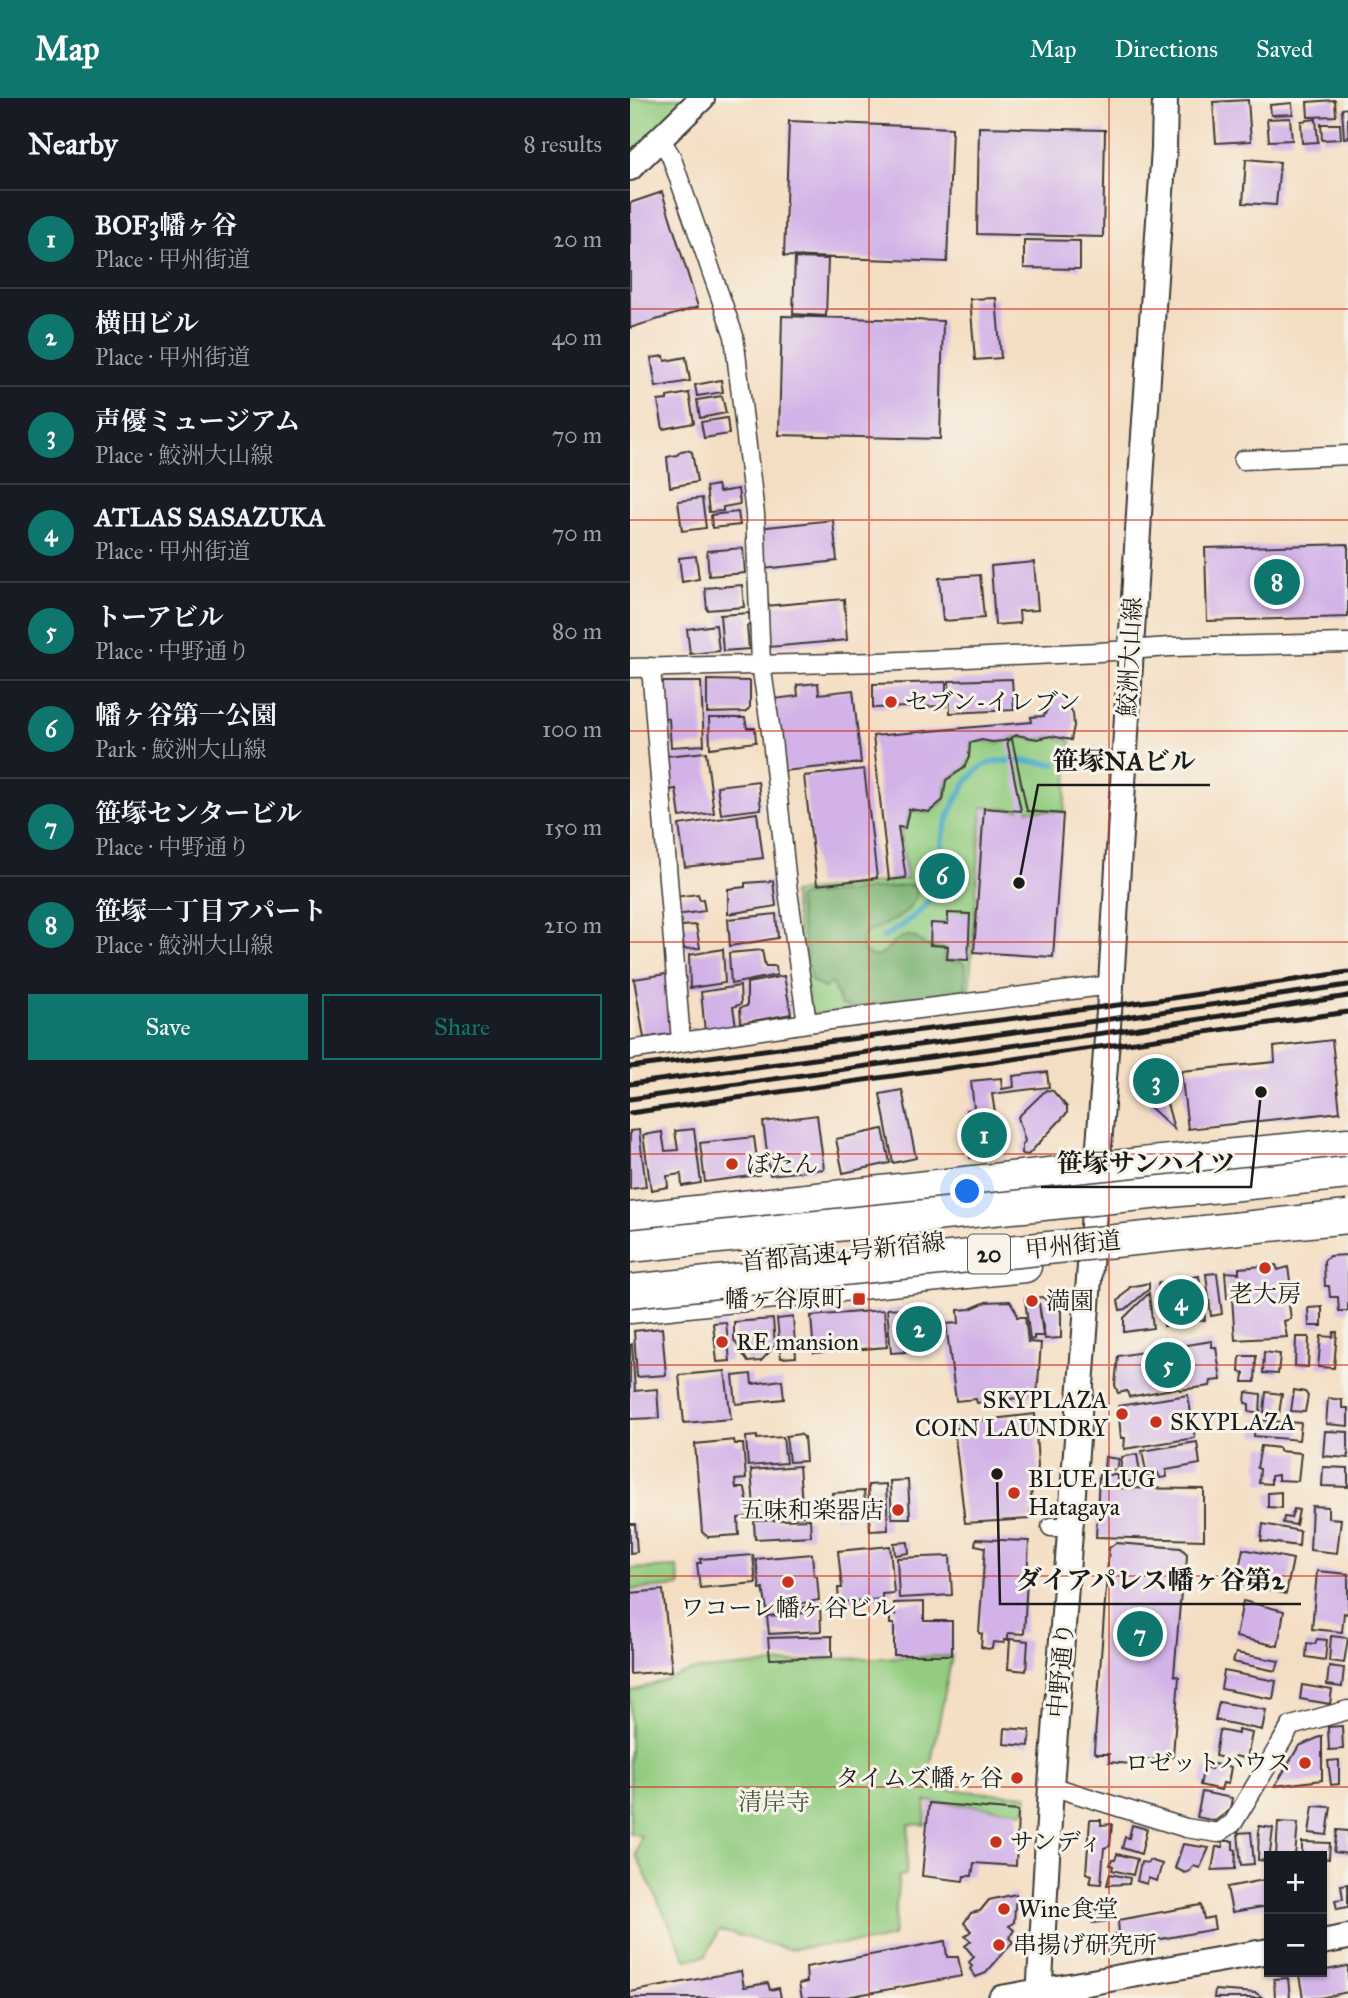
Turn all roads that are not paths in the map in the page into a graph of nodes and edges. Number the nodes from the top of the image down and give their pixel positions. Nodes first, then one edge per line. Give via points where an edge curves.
1 (702, 98) edge
2 (1165, 98) edge
3 (661, 140) junction
4 (630, 168) edge
5 (1348, 456) edge
6 (1243, 460) dead end
7 (1348, 643) edge
8 (1131, 650) junction
9 (761, 664) junction
10 (651, 667) junction
11 (630, 668) edge
12 (1111, 985) junction
13 (807, 1023) junction
14 (681, 1041) junction
15 (630, 1049) edge
16 (1348, 1144) edge
17 (1348, 1160) edge
18 (1098, 1169) junction
19 (1348, 1173) edge
20 (1348, 1201) edge
21 (1348, 1217) edge
22 (630, 1219) edge
23 (1348, 1231) edge
24 (630, 1232) edge
25 (630, 1246) edge
26 (1092, 1259) junction
27 (630, 1274) edge
28 (630, 1291) edge
29 (630, 1307) edge
30 (1348, 1710) edge
31 (1051, 1786) junction
32 (1348, 1937) edge
33 (1327, 1941) edge
34 (1264, 1952) edge
35 (1039, 1995) edge
36 (1001, 1998) edge

1 - 3 main road
2 - 8 main road, 鮫洲大山線
3 - 4 main road
3 - 9 street via 671,156 734,336 755,514
5 - 6 street
7 - 8 street
8 - 9 street
8 - 12 main road, 鮫洲大山線
9 - 10 street
9 - 13 street
10 - 11 street
10 - 14 street
12 - 13 street
12 - 18 main road, 鮫洲大山線
13 - 14 street
14 - 15 street
16 - 18 highway
17 - 24 highway, 20
18 - 22 highway
18 - 26 main road, 鮫洲大山線
19 - 25 highway, 首都高速4号新宿線, bridge
20 - 27 highway, 首都高速4号新宿線
21 - 28 highway, 甲州街道 / 20, bridge
23 - 26 highway, 20
26 - 29 highway, 20
26 - 31 main road, 中野通り via 1062,1527
30 - 31 street via 1291,1726 1233,1823 1217,1833 1186,1828
31 - 35 main road, 中野通り
32 - 33 main road
34 - 35 main road
35 - 36 main road

